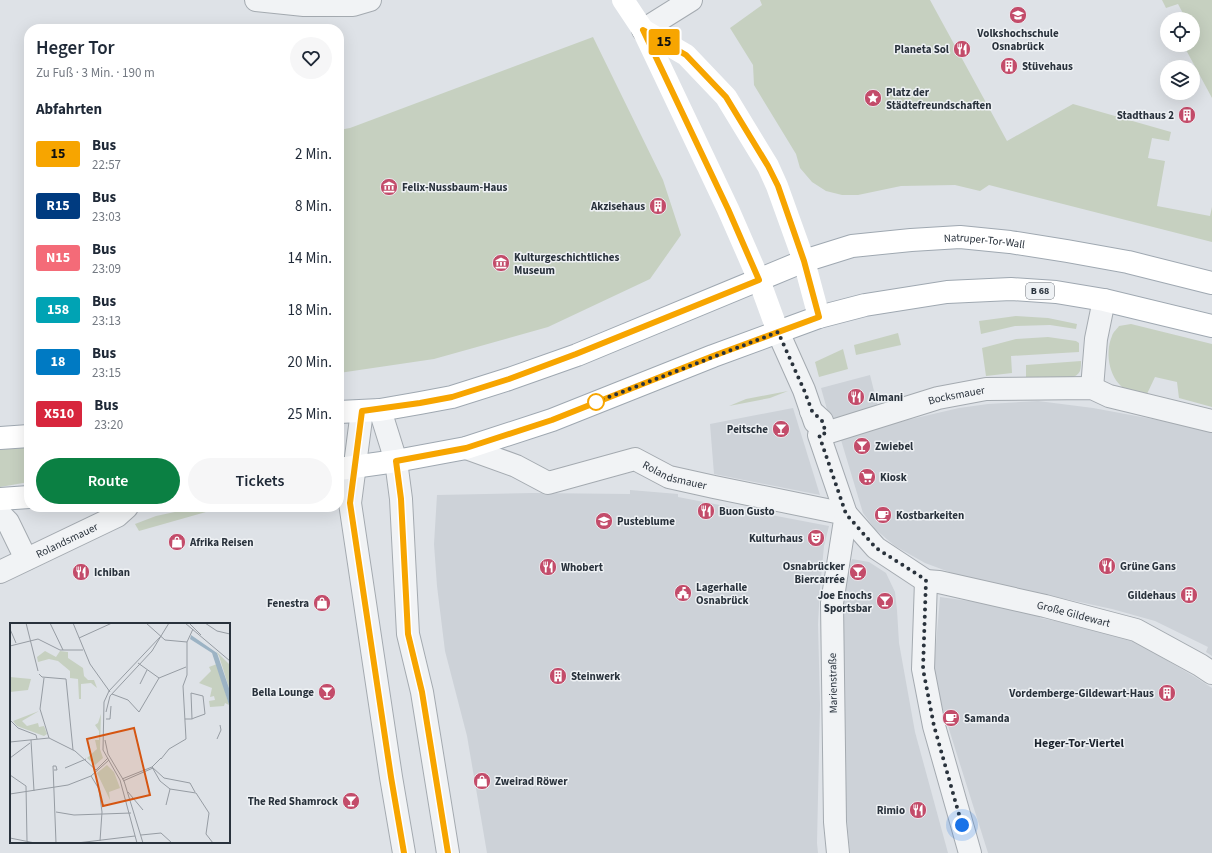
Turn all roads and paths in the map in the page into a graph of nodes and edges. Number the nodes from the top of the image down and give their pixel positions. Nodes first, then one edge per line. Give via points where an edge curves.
1 (256, 0) edge
2 (370, 0) edge
3 (623, 0) edge
4 (691, 0) edge
5 (643, 30) junction
6 (804, 261) junction
7 (759, 280) junction
8 (1212, 283) edge
9 (1104, 300) junction
10 (819, 317) junction
11 (1212, 326) edge
12 (778, 332) junction
13 (1092, 388) junction
14 (371, 410) junction
15 (344, 412) edge
16 (1212, 421) edge
17 (818, 422) junction
18 (24, 436) edge
19 (0, 438) edge
20 (466, 448) junction
21 (396, 461) junction
22 (347, 468) edge
23 (24, 497) edge
24 (0, 499) edge
25 (121, 512) edge
26 (0, 514) edge
27 (846, 514) junction
28 (26, 559) junction
29 (0, 572) edge
30 (926, 580) junction
31 (1212, 673) edge
32 (404, 853) edge
33 (448, 853) edge
34 (838, 853) edge
35 (970, 853) edge

1 - 2 street via 304,5 353,5
3 - 5 main road
4 - 5 street
5 - 6 main road via 686,55 726,97 778,186
5 - 7 main road
6 - 7 main road, Natruper-Tor-Wall
6 - 8 main road, Natruper-Tor-Wall via 852,246 960,237 1010,242 1128,262
6 - 10 main road
7 - 12 main road
7 - 14 main road, Natruper-Tor-Wall via 509,379 452,397
9 - 10 main road, B 68 via 1056,292 1011,289 947,292 865,305
9 - 11 main road, B 68
9 - 13 street via 1096,339
10 - 12 main road, B 68
12 - 17 street
12 - 20 main road, B 68 via 552,420
13 - 16 street, Bocksmauer via 1109,396
13 - 17 street, Bocksmauer via 986,389
14 - 15 main road, Natruper-Tor-Wall
14 - 21 street
14 - 22 street
17 - 27 street via 819,435
18 - 19 main road
20 - 21 main road, B 68
20 - 27 street, Rolandsmauer via 516,466 548,483 635,459 669,477
21 - 22 main road, B 68
21 - 33 street via 401,499 408,634 422,692
22 - 32 street via 350,503
23 - 24 main road
25 - 28 street, Rolandsmauer
26 - 28 street, Rolandsmauer via 8,522
27 - 30 street via 876,548
27 - 34 street, Marienstraße via 832,603 835,822
28 - 29 street, Rolandsmauer
30 - 31 street, Große Gildewart via 1045,606 1136,630
30 - 35 street via 923,669 934,726

